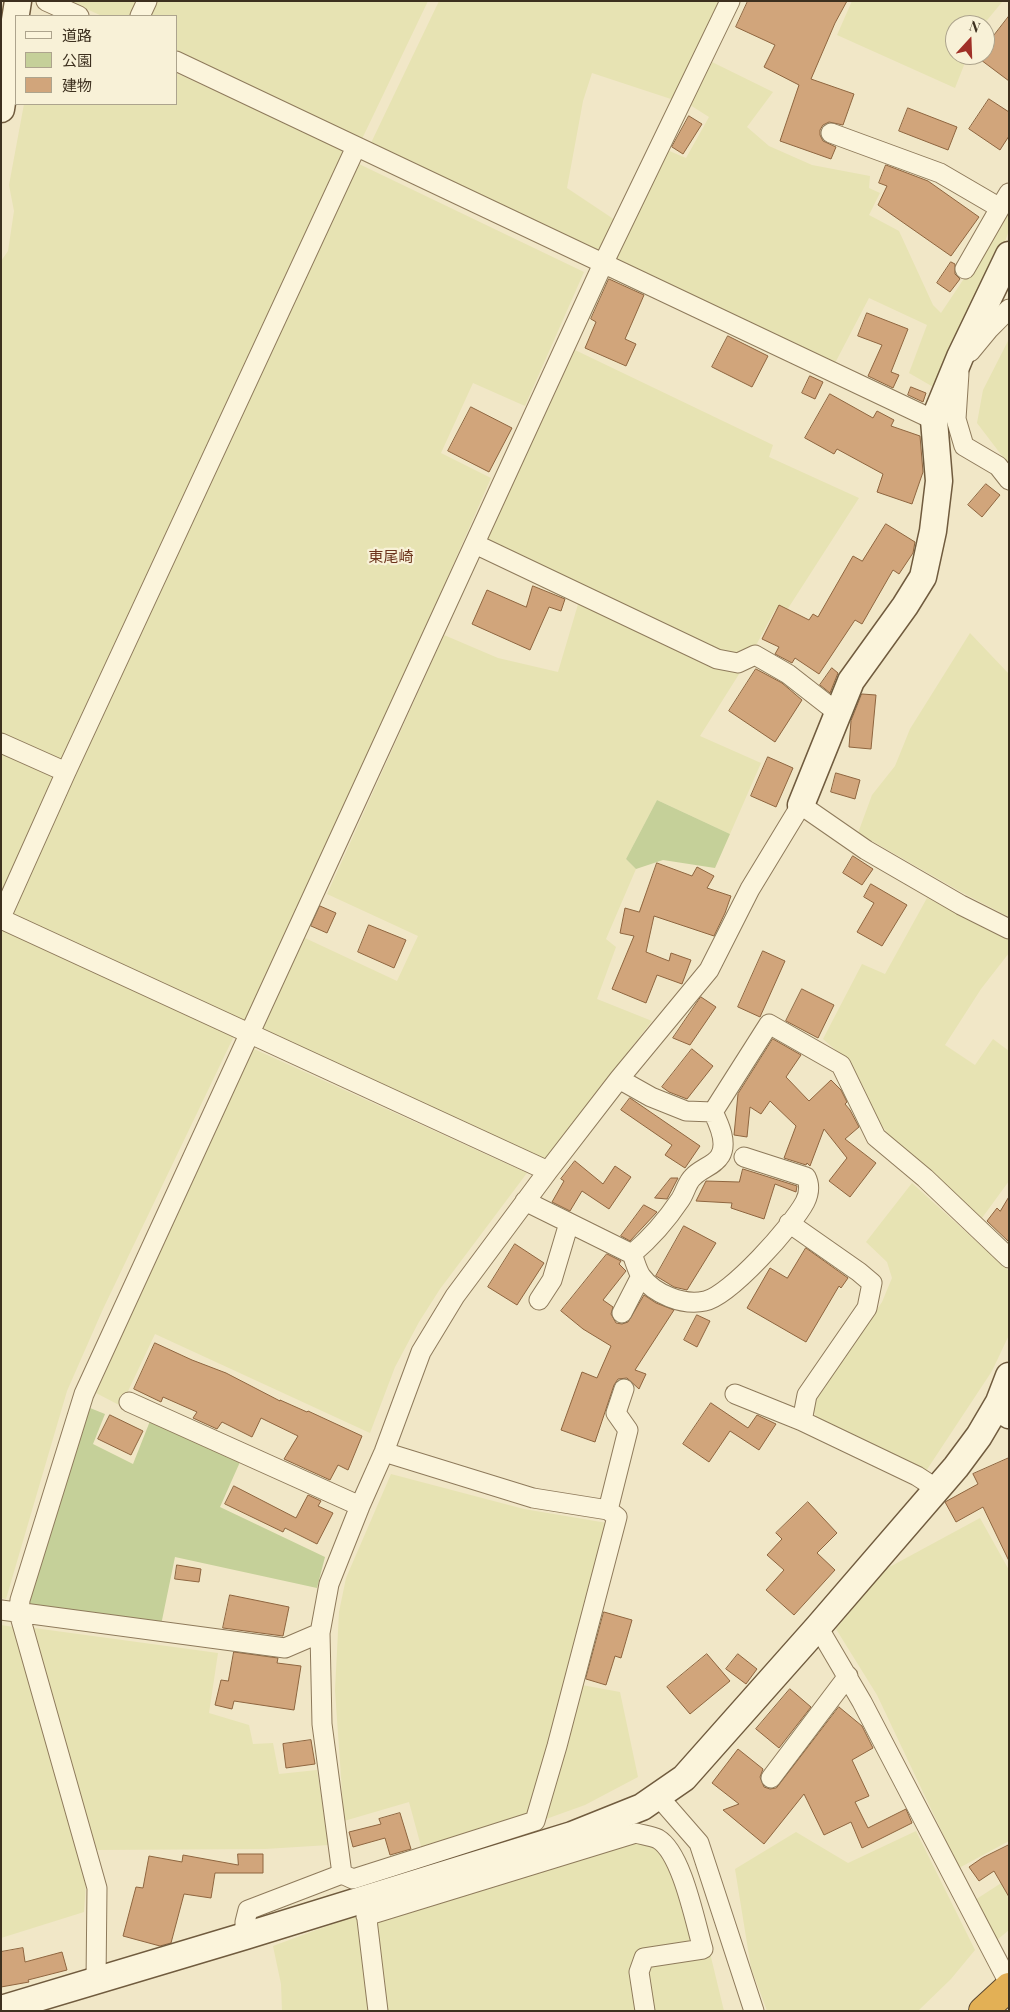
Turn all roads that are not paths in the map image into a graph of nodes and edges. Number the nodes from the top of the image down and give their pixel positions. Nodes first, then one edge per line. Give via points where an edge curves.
1 (18, 1) edge
2 (46, 1) edge
3 (147, 1) edge
4 (730, 1) edge
5 (16, 15) edge
6 (77, 15) edge
7 (140, 15) edge
8 (15, 20) edge
9 (178, 62) edge
10 (1, 109) edge
11 (831, 133) dead end
12 (356, 147) junction
13 (1004, 201) edge
14 (1009, 255) edge
15 (603, 264) junction
16 (965, 269) dead end
17 (1009, 309) edge
18 (960, 357) junction
19 (934, 420) junction
20 (1009, 480) edge
21 (475, 544) junction
22 (838, 713) junction
23 (1, 743) edge
24 (66, 772) junction
25 (801, 805) junction
26 (1, 918) edge
27 (1009, 929) edge
28 (251, 1035) junction
29 (619, 1080) junction
30 (713, 1112) junction
31 (744, 1157) dead end
32 (548, 1171) junction
33 (525, 1201) junction
34 (569, 1223) junction
35 (789, 1223) junction
36 (632, 1254) junction
37 (1009, 1258) edge
38 (641, 1276) junction
39 (539, 1300) dead end
40 (622, 1313) dead end
41 (624, 1389) dead end
42 (1006, 1393) edge
43 (735, 1394) dead end
44 (129, 1402) dead end
45 (802, 1421) junction
46 (384, 1452) junction
47 (937, 1489) junction
48 (360, 1506) junction
49 (608, 1510) junction
50 (10, 1612) edge
51 (818, 1627) junction
52 (320, 1633) junction
53 (848, 1676) junction
54 (771, 1778) dead end
55 (658, 1796) junction
56 (342, 1874) junction
57 (365, 1908) junction
58 (245, 1936) junction
59 (96, 1981) junction
60 (1009, 1983) edge
61 (1009, 1987) edge
62 (1, 2008) edge
63 (378, 2011) edge
64 (644, 2011) edge
65 (754, 2011) edge
66 (983, 2011) edge

1 - 5 street
2 - 6 street
3 - 7 street
4 - 15 street
8 - 10 street
9 - 12 street
11 - 13 street via 940,173
12 - 15 street
12 - 24 street
13 - 16 street
14 - 18 street
15 - 19 street
15 - 21 street
17 - 18 street via 972,352
18 - 19 street
18 - 20 street via 956,419 964,446 998,466
19 - 22 street via 939,481 923,577 851,681
21 - 22 street via 717,659 738,663 755,655 788,674
21 - 28 street
22 - 25 street
23 - 24 street
24 - 26 street
25 - 27 street via 866,850
25 - 29 street via 750,890 709,970
26 - 28 street
28 - 32 street
28 - 50 street via 84,1394 20,1600
29 - 30 street via 686,1111
29 - 32 street
30 - 36 street via 720,1124 723,1144 720,1156 692,1177 668,1218
30 - 37 street via 769,1024 841,1065 876,1137 925,1178
31 - 35 street via 806,1176 810,1185 805,1202
32 - 33 street
33 - 34 street
33 - 46 street via 455,1296 421,1352
34 - 36 street
34 - 39 street via 552,1280
35 - 38 street via 748,1272 722,1293 706,1301 682,1302 659,1292
35 - 45 street via 872,1283 867,1308 807,1395
36 - 38 street
38 - 40 street
41 - 49 street via 616,1413 628,1430
42 - 47 street via 979,1436
43 - 45 street
44 - 48 street
45 - 47 street via 917,1476
46 - 48 street
46 - 49 street via 533,1498
47 - 51 street
48 - 52 street via 329,1584
49 - 56 street via 617,1517 558,1746 535,1821 353,1879
50 - 52 street via 285,1648
50 - 59 street via 97,1888
51 - 53 street
51 - 55 street via 684,1778
52 - 56 street via 322,1724
53 - 54 street
53 - 60 street
55 - 57 street via 572,1835
55 - 65 street via 699,1843
56 - 58 street via 248,1910 244,1922
57 - 58 street
57 - 63 street
57 - 64 street via 636,1833 658,1839 672,1851 703,1949 644,1958 639,1972
58 - 59 street
59 - 62 street
61 - 66 highway

